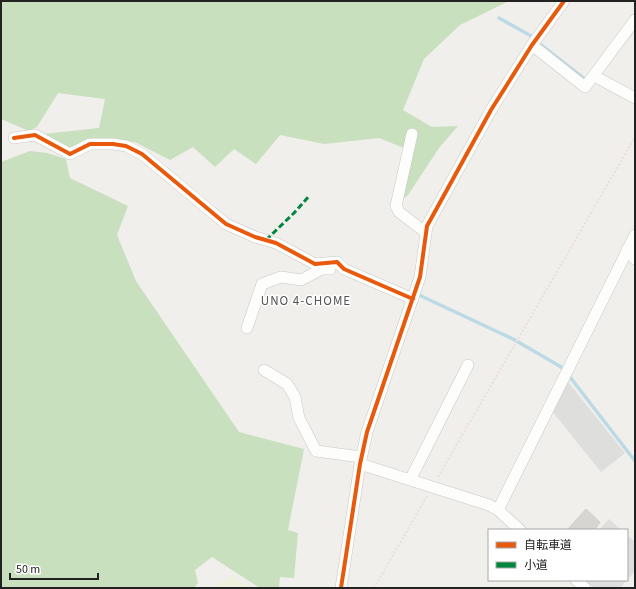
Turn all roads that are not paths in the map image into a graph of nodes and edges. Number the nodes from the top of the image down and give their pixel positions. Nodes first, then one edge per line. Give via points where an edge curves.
1 (564, 1) edge
2 (635, 20) edge
3 (532, 45) junction
4 (594, 76) junction
5 (635, 98) edge
6 (412, 134) dead end
7 (14, 138) dead end
8 (425, 232) junction
9 (635, 235) edge
10 (627, 249) junction
11 (635, 260) edge
12 (344, 268) junction
13 (413, 299) junction
14 (247, 328) dead end
15 (468, 365) dead end
16 (264, 370) dead end
17 (360, 460) junction
18 (410, 480) junction
19 (498, 510) junction
20 (519, 529) edge
21 (577, 581) edge
22 (341, 588) edge
23 (586, 588) edge

1 - 3 street
2 - 4 street
3 - 4 street via 585,87
3 - 8 street via 491,110
4 - 5 street
6 - 8 street via 396,206 399,212
7 - 12 street via 35,135 70,154 90,144 126,146 142,154 226,224 254,237 276,243 315,264 337,262
8 - 13 street via 420,277
9 - 10 street
10 - 11 street
10 - 19 street
12 - 13 street
12 - 14 street via 322,269 301,280 281,277 262,284
13 - 17 street via 367,432
15 - 18 street
16 - 17 street via 287,384 295,397 299,418 316,451
17 - 18 street
17 - 22 street
18 - 19 street
19 - 20 street
21 - 23 street

